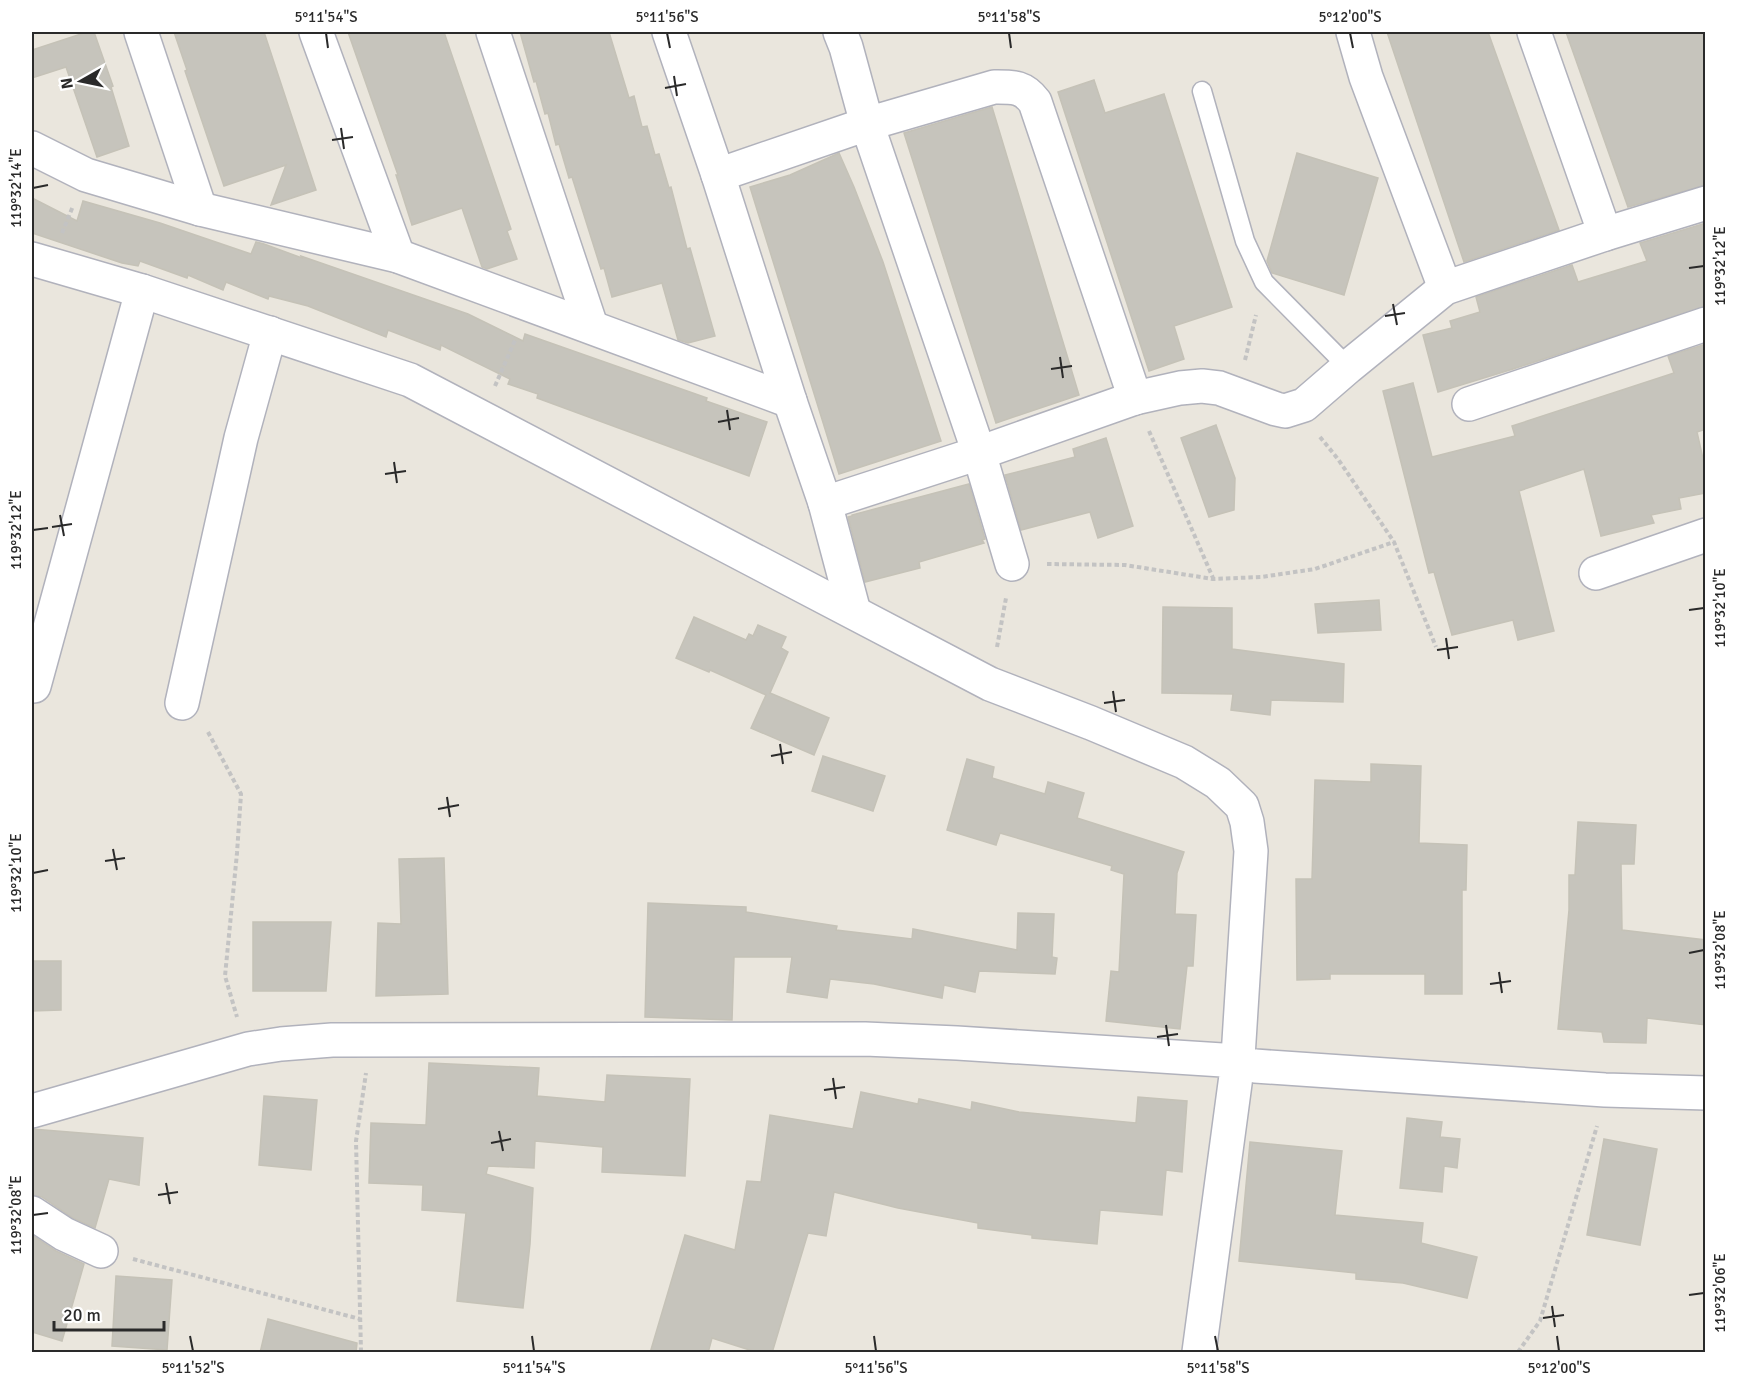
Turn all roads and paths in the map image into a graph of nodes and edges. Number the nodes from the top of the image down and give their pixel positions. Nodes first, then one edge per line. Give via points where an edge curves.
1 (141, 32) edge
2 (316, 32) edge
3 (493, 32) edge
4 (669, 32) edge
5 (840, 32) edge
6 (1353, 32) edge
7 (1534, 32) edge
8 (1202, 92) dead end
9 (867, 124) junction
10 (32, 148) edge
11 (86, 175) junction
12 (718, 175) junction
13 (1706, 203) edge
14 (200, 209) junction
15 (1605, 234) junction
16 (398, 256) junction
17 (41, 262) edge
18 (1264, 282) junction
19 (1446, 288) junction
20 (142, 291) junction
21 (531, 304) junction
22 (1706, 324) edge
23 (591, 326) junction
24 (270, 333) junction
25 (1348, 367) junction
26 (1238, 393) junction
27 (1135, 398) junction
28 (790, 401) junction
29 (1469, 404) dead end
30 (482, 417) junction
31 (979, 453) junction
32 (1338, 459) dead end
33 (825, 502) junction
34 (1706, 535) edge
35 (1394, 543) junction
36 (1012, 564) junction
37 (1596, 573) dead end
38 (1213, 579) junction
39 (854, 612) junction
40 (1436, 647) dead end
41 (990, 684) junction
42 (34, 686) dead end
43 (182, 703) dead end
44 (208, 732) dead end
45 (371, 1040) junction
46 (248, 1049) junction
47 (1238, 1062) junction
48 (1605, 1090) junction
49 (1706, 1093) edge
50 (32, 1112) edge
51 (32, 1213) edge
52 (101, 1251) joint
53 (360, 1319) junction
54 (361, 1353) edge
55 (1199, 1353) edge
56 (1518, 1353) edge

1 - 14 street
2 - 16 street
3 - 23 street
4 - 12 street
5 - 9 street
6 - 19 street via 1366,77
7 - 15 street
8 - 18 lane via 1245,241
9 - 12 street
9 - 27 street via 994,87 1027,92 1035,102
9 - 31 street
10 - 11 street
11 - 14 street
11 - 17 path
12 - 28 street
13 - 15 street
14 - 16 street
15 - 19 street
16 - 21 street
17 - 20 street
18 - 25 lane
18 - 26 path
19 - 25 street
20 - 24 street
20 - 42 street
21 - 23 street
21 - 30 path
22 - 29 street
23 - 28 street
24 - 30 street via 410,380
24 - 43 street via 241,438
25 - 26 street via 1304,405 1291,410 1276,409
26 - 27 street via 1202,386
27 - 31 street
27 - 38 path
28 - 33 street
30 - 39 street
31 - 33 street
31 - 36 street
32 - 35 path
33 - 39 street
34 - 37 street
35 - 38 path via 1315,569
35 - 40 path
36 - 38 path via 1125,565
36 - 41 path
39 - 41 street
41 - 47 street via 1184,762 1218,783 1242,806 1251,850
44 - 46 path via 241,794 225,976
45 - 46 street
45 - 47 street via 865,1039
45 - 53 path via 356,1141
46 - 50 street
47 - 48 street
47 - 55 street
48 - 49 street
48 - 56 path via 1540,1321
51 - 52 street
52 - 53 path
53 - 54 path

